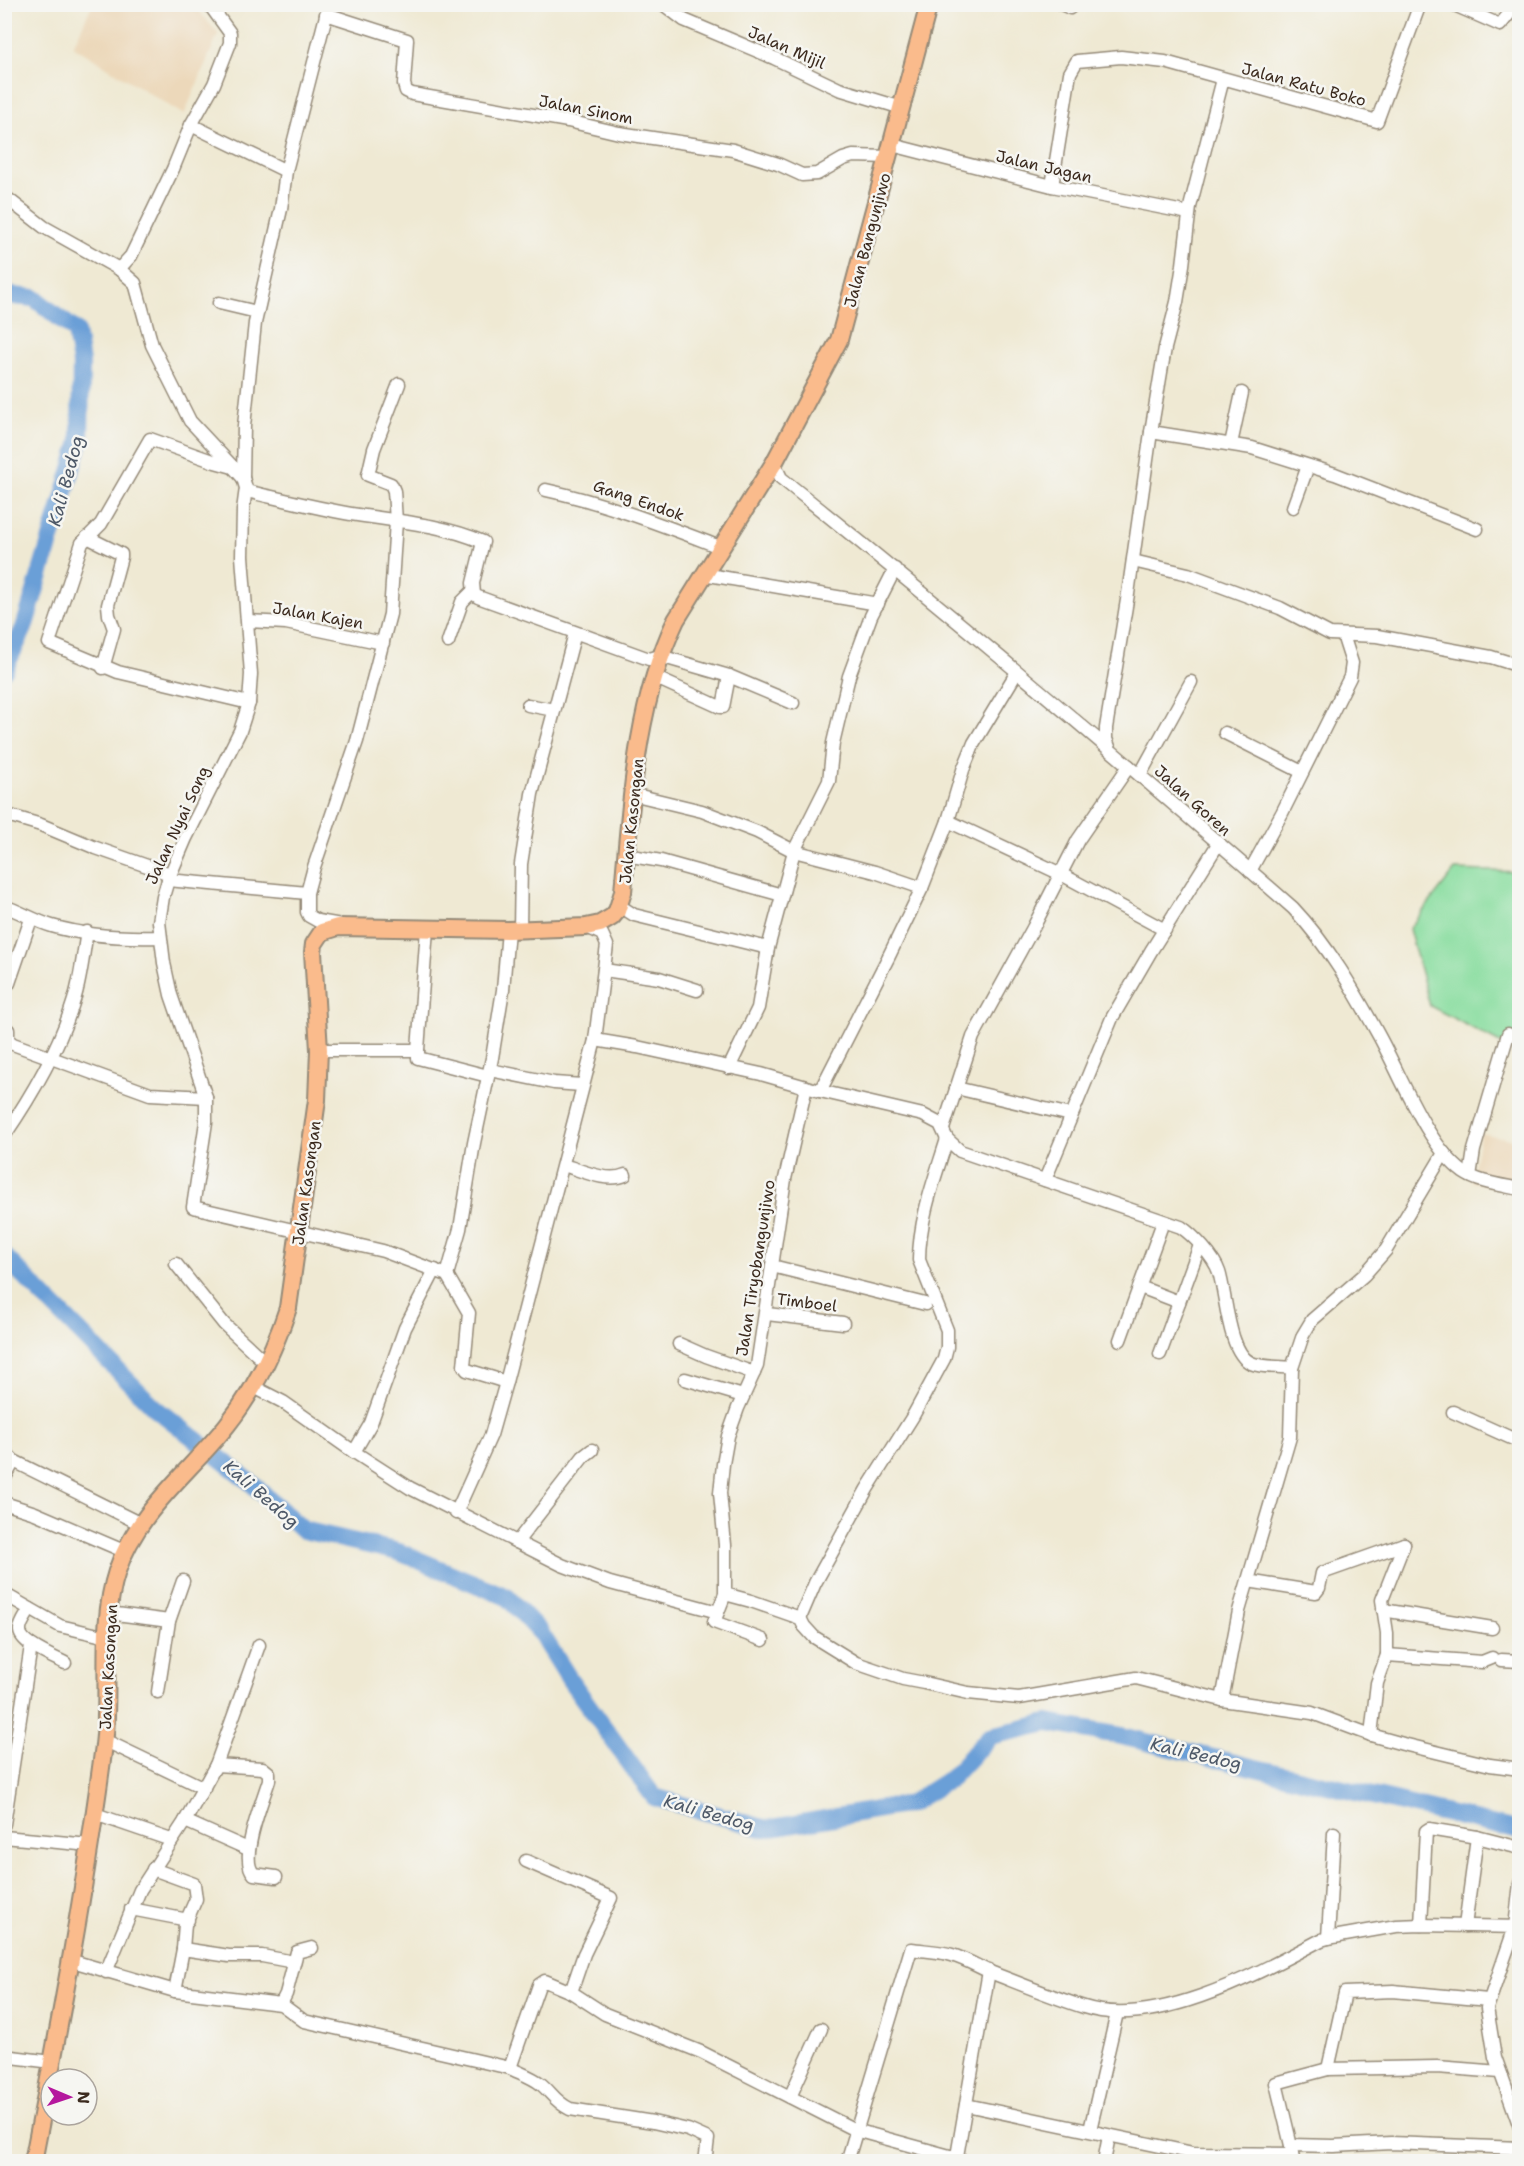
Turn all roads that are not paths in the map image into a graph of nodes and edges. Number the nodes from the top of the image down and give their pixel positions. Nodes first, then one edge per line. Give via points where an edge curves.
1 (209, 4) edge
2 (663, 4) edge
3 (928, 4) edge
4 (1420, 4) edge
5 (1452, 4) edge
6 (1517, 4) edge
7 (327, 9) edge
8 (1509, 19) edge
9 (1223, 79) junction
10 (902, 108) junction
11 (191, 125) junction
12 (890, 151) junction
13 (286, 171) junction
14 (1052, 186) junction
15 (4, 196) edge
16 (1189, 213) junction
17 (131, 256) junction
18 (119, 269) junction
19 (135, 284) junction
20 (219, 303) dead end
21 (257, 312) junction
22 (399, 384) dead end
23 (1242, 393) dead end
24 (1151, 432) junction
25 (1231, 444) junction
26 (1308, 466) junction
27 (233, 467) junction
28 (773, 473) junction
29 (243, 478) junction
30 (546, 490) dead end
31 (246, 491) junction
32 (1293, 507) dead end
33 (396, 521) junction
34 (1477, 529) dead end
35 (87, 537) junction
36 (720, 547) junction
37 (1133, 561) junction
38 (895, 569) junction
39 (704, 574) junction
40 (473, 591) junction
41 (878, 604) junction
42 (248, 621) junction
43 (575, 633) junction
44 (1343, 635) junction
45 (448, 642) dead end
46 (383, 643) junction
47 (660, 656) junction
48 (1520, 666) edge
49 (103, 668) junction
50 (1017, 672) junction
51 (729, 676) junction
52 (654, 677) junction
53 (1191, 682) dead end
54 (249, 703) junction
55 (793, 703) dead end
56 (528, 705) dead end
57 (554, 710) junction
58 (1106, 728) junction
59 (1089, 732) junction
60 (1225, 733) dead end
61 (1109, 748) junction
62 (1129, 766) junction
63 (1302, 772) junction
64 (1140, 775) junction
65 (632, 794) junction
66 (4, 814) edge
67 (948, 820) junction
68 (1218, 844) junction
69 (794, 851) junction
70 (626, 855) junction
71 (1250, 871) junction
72 (1061, 874) junction
73 (169, 877) junction
74 (922, 888) junction
75 (307, 893) junction
76 (782, 895) junction
77 (4, 906) edge
78 (618, 909) junction
79 (307, 912) junction
80 (31, 919) junction
81 (351, 926) junction
82 (586, 927) junction
83 (427, 929) junction
84 (514, 930) junction
85 (1165, 930) junction
86 (87, 932) junction
87 (160, 938) junction
88 (768, 948) junction
89 (313, 952) junction
90 (607, 954) junction
91 (604, 970) junction
92 (4, 987) edge
93 (697, 990) dead end
94 (4, 1028) edge
95 (1508, 1034) dead end
96 (595, 1040) junction
97 (319, 1050) junction
98 (418, 1050) junction
99 (52, 1058) junction
100 (729, 1068) junction
101 (489, 1073) junction
102 (582, 1085) junction
103 (806, 1087) junction
104 (956, 1088) junction
105 (820, 1091) junction
106 (206, 1097) junction
107 (1071, 1115) junction
108 (945, 1134) junction
109 (4, 1136) edge
110 (1444, 1153) junction
111 (563, 1165) junction
112 (625, 1175) dead end
113 (1470, 1176) junction
114 (1045, 1180) junction
115 (1520, 1189) edge
116 (1163, 1222) junction
117 (298, 1232) junction
118 (1200, 1245) junction
119 (176, 1264) dead end
120 (772, 1266) junction
121 (435, 1270) junction
122 (447, 1275) junction
123 (1140, 1287) junction
124 (1179, 1302) junction
125 (925, 1304) dead end
126 (767, 1314) junction
127 (843, 1323) dead end
128 (1120, 1340) dead end
129 (679, 1344) dead end
130 (1160, 1353) dead end
131 (267, 1364) junction
132 (1292, 1368) junction
133 (754, 1373) junction
134 (685, 1379) dead end
135 (506, 1382) junction
136 (254, 1387) junction
137 (744, 1396) junction
138 (1453, 1412) dead end
139 (1520, 1442) edge
140 (592, 1450) dead end
141 (4, 1451) edge
142 (354, 1452) junction
143 (14, 1461) junction
144 (4, 1479) edge
145 (4, 1503) edge
146 (456, 1513) junction
147 (141, 1524) junction
148 (516, 1542) junction
149 (126, 1552) junction
150 (183, 1581) dead end
151 (1248, 1581) junction
152 (4, 1594) edge
153 (725, 1594) junction
154 (30, 1609) junction
155 (1383, 1610) junction
156 (718, 1612) junction
157 (110, 1613) junction
158 (800, 1618) junction
159 (170, 1621) junction
160 (1492, 1628) dead end
161 (107, 1637) junction
162 (763, 1640) dead end
163 (259, 1645) dead end
164 (31, 1646) junction
165 (1387, 1655) junction
166 (1520, 1661) edge
167 (65, 1663) dead end
168 (158, 1692) dead end
169 (1222, 1700) junction
170 (1371, 1735) junction
171 (104, 1740) junction
172 (216, 1765) junction
173 (1520, 1769) edge
174 (204, 1788) junction
175 (95, 1814) junction
176 (185, 1821) junction
177 (4, 1824) edge
178 (1334, 1833) dead end
179 (4, 1837) edge
180 (1477, 1837) junction
181 (171, 1840) junction
182 (90, 1845) junction
183 (1520, 1848) edge
184 (248, 1849) junction
185 (526, 1861) dead end
186 (153, 1869) junction
187 (276, 1877) dead end
188 (1520, 1883) edge
189 (131, 1909) junction
190 (188, 1920) junction
191 (1421, 1925) junction
192 (1466, 1926) junction
193 (1517, 1927) edge
194 (1328, 1938) junction
195 (312, 1948) dead end
196 (183, 1949) junction
197 (69, 1960) junction
198 (294, 1962) junction
199 (989, 1971) junction
200 (106, 1972) junction
201 (175, 1991) junction
202 (571, 1992) junction
203 (1488, 2000) junction
204 (281, 2004) junction
205 (1117, 2013) junction
206 (821, 2029) dead end
207 (4, 2056) edge
208 (52, 2062) junction
209 (510, 2068) junction
210 (1328, 2070) junction
211 (1500, 2072) junction
212 (790, 2097) junction
213 (966, 2105) junction
214 (1520, 2127) edge
215 (855, 2130) junction
216 (1090, 2130) junction
217 (1109, 2136) junction
218 (1520, 2148) edge
219 (1293, 2154) edge
220 (956, 2160) edge
221 (33, 2162) edge
222 (705, 2162) edge
223 (847, 2162) edge
224 (1104, 2162) edge

1 - 11 street via 230,38 214,84
2 - 10 street, Jalan Mijil via 684,20 839,89
3 - 10 main road, Jalan Bangunjiwo
4 - 9 street, Jalan Ratu Boko via 1377,120
5 - 8 street
6 - 8 street
7 - 12 street, Jalan Sinom via 407,40 404,84 412,94 620,134 733,150 802,175 817,174 852,156
7 - 13 street, Jalan Nyai Song
9 - 14 street, Jalan Ratu Boko via 1145,59 1077,61 1070,73
9 - 16 street
10 - 12 main road, Jalan Bangunjiwo
11 - 13 street
11 - 17 street
12 - 14 street, Jalan Jagan
12 - 28 main road, Jalan Bangunjiwo via 839,340
13 - 21 street, Jalan Nyai Song
14 - 16 street, Jalan Jagan
15 - 18 street via 44,226
16 - 24 street via 1177,302
17 - 18 street
17 - 19 street
18 - 19 street
19 - 27 street via 152,345 190,421
20 - 21 street
21 - 29 street, Jalan Nyai Song via 244,426
22 - 33 street via 368,475 393,487
23 - 25 street
24 - 25 street
24 - 37 street
25 - 26 street
26 - 32 street
26 - 34 street
27 - 29 street
27 - 35 street via 150,439 101,524
28 - 36 main road, Jalan Kasongan
28 - 38 street, Jalan Goren
29 - 31 street, Jalan Nyai Song
30 - 36 street, Gang Endok via 623,510
31 - 33 street via 320,509
31 - 42 street, Jalan Nyai Song via 242,556
33 - 40 street via 446,529 483,542
33 - 46 street via 392,597
35 - 49 street via 122,557 108,605 114,629
35 - 49 street via 49,643
36 - 39 main road, Jalan Kasongan
37 - 44 street via 1188,574 1289,611 1330,634
37 - 58 street
38 - 41 street
38 - 50 street, Jalan Goren
39 - 41 street
39 - 47 main road, Jalan Kasongan
40 - 43 street via 478,597
40 - 45 street via 462,602
41 - 69 street via 849,676 833,743 829,781
42 - 46 street, Jalan Kajen via 286,623
42 - 54 street, Jalan Nyai Song
43 - 47 street via 649,659
43 - 57 street
44 - 48 street via 1377,636
44 - 63 street via 1352,663 1350,677
46 - 75 street via 357,741
47 - 51 street
47 - 52 main road, Jalan Kasongan
49 - 54 street
50 - 59 street, Jalan Goren
50 - 67 street via 974,743
51 - 52 street via 723,707
51 - 55 street
52 - 65 main road, Jalan Kasongan
53 - 64 street
54 - 73 street, Jalan Nyai Song via 240,731
56 - 57 street
57 - 84 street via 532,794
58 - 59 street via 1099,733
58 - 61 street
59 - 61 street, Jalan Goren
60 - 63 street
61 - 62 street, Jalan Goren
62 - 64 street, Jalan Goren
62 - 72 street via 1078,840
63 - 71 street
64 - 68 street, Jalan Goren
65 - 69 street via 711,815
65 - 70 main road, Jalan Kasongan
66 - 73 street
67 - 72 street
67 - 74 street
68 - 71 street, Jalan Goren
68 - 85 street
69 - 74 street
69 - 76 street
70 - 76 street
70 - 78 main road, Jalan Kasongan
71 - 110 street, Jalan Goren via 1316,933 1380,1037
72 - 85 street
72 - 104 street via 973,1037
73 - 75 street
73 - 87 street, Jalan Nyai Song via 160,912
74 - 105 street
75 - 79 street
76 - 88 street
77 - 80 street
78 - 82 main road via 606,921
78 - 88 street
78 - 90 street
79 - 81 street via 312,919
79 - 89 street
80 - 86 street
80 - 92 street via 9,983
81 - 83 main road
81 - 89 main road via 322,932
82 - 84 main road
82 - 90 street via 606,938
83 - 84 main road
83 - 98 street
84 - 101 street
85 - 107 street via 1112,1018
86 - 87 street
86 - 99 street via 75,1000
87 - 106 street, Jalan Nyai Song via 171,995
88 - 100 street via 755,1017
89 - 97 main road, Jalan Kasongan
90 - 91 street
91 - 93 street via 658,978
91 - 96 street
94 - 99 street via 9,1042
95 - 113 street
96 - 100 street
96 - 102 street
97 - 98 street
97 - 117 main road, Jalan Kasongan via 315,1122
98 - 101 street via 418,1058
99 - 106 street via 150,1094
99 - 109 street
100 - 103 street
101 - 102 street
101 - 122 street via 460,1229
102 - 111 street
103 - 105 street
103 - 120 street, Jalan Tiryobangunjiwo via 785,1179
104 - 107 street
104 - 108 street
105 - 108 street via 923,1115 935,1120
106 - 117 street, Jalan Nyai Song via 193,1207
107 - 114 street
108 - 114 street via 960,1151
108 - 158 street via 919,1250 919,1260 947,1330 944,1359 867,1489
110 - 113 street, Jalan Goren
110 - 132 street via 1386,1250 1364,1275 1312,1320
111 - 112 street via 604,1176
111 - 135 street
113 - 115 street, Jalan Goren
114 - 116 street
116 - 118 street via 1194,1235
116 - 123 street
117 - 121 street via 383,1251
117 - 131 main road, Jalan Kasongan via 288,1308
118 - 124 street
118 - 132 street via 1219,1273 1229,1321 1243,1357 1250,1362
119 - 131 street via 224,1324
120 - 125 street
120 - 126 street, Jalan Tiryobangunjiwo
121 - 122 street
121 - 142 street via 405,1329 371,1423
122 - 135 street via 469,1313 464,1366
123 - 124 street
123 - 128 street
124 - 130 street
126 - 127 street, Timboel
126 - 133 street, Jalan Tiryobangunjiwo
129 - 133 street
131 - 136 main road, Jalan Kasongan
132 - 151 street via 1290,1437
133 - 137 street, Jalan Tiryobangunjiwo
134 - 137 street
135 - 146 street via 491,1435
136 - 142 street via 283,1402
136 - 147 main road, Jalan Kasongan via 226,1426
137 - 153 street, Jalan Tiryobangunjiwo via 728,1436 720,1493
138 - 139 street
140 - 148 street
141 - 143 street
142 - 146 street
143 - 144 street
143 - 147 street
145 - 149 street
146 - 148 street
147 - 149 main road, Jalan Kasongan
148 - 156 street via 562,1566
149 - 157 main road, Jalan Kasongan via 117,1572
150 - 159 street
151 - 155 street via 1316,1592 1322,1573 1404,1544 1382,1600
151 - 169 street
152 - 154 street
153 - 156 street
153 - 158 street
154 - 161 street via 60,1626
154 - 164 street via 19,1631
155 - 160 street
155 - 165 street
156 - 162 street via 714,1622
157 - 159 street
157 - 161 main road, Jalan Kasongan
158 - 169 street via 814,1637 856,1663 903,1679 968,1692 1019,1698 1136,1678
159 - 168 street
161 - 171 main road, Jalan Kasongan
163 - 172 street
164 - 167 street
164 - 177 street
165 - 166 street
165 - 170 street via 1377,1683
169 - 170 street via 1312,1713
170 - 173 street
171 - 174 street
171 - 175 main road, Jalan Kasongan
172 - 174 street
172 - 184 street via 263,1768 269,1774
174 - 176 street
175 - 181 street
175 - 182 main road, Jalan Kasongan
176 - 181 street
176 - 184 street
178 - 194 street
179 - 182 street
180 - 183 street
180 - 191 street via 1432,1828 1426,1831
180 - 192 street
181 - 186 street
182 - 197 main road, Jalan Kasongan
184 - 187 street via 251,1872
185 - 202 street via 611,1898
186 - 189 street
186 - 190 street via 194,1884 196,1899
188 - 193 street
189 - 190 street
189 - 200 street
190 - 196 street
191 - 192 street
191 - 194 street
192 - 193 street
193 - 203 street
194 - 205 street via 1198,1997
195 - 198 street via 297,1952
196 - 198 street
196 - 201 street
197 - 200 street
197 - 208 main road, Jalan Kasongan
198 - 204 street
199 - 205 street via 1086,2008
199 - 213 street
199 - 215 street via 950,1954 911,1949
200 - 201 street
201 - 204 street
202 - 209 street via 549,1981 541,1982
202 - 212 street via 605,2014 701,2052
203 - 210 street via 1393,1991 1345,1993
203 - 211 street via 1490,2036
204 - 209 street via 304,2021
205 - 216 street
206 - 212 street
207 - 208 street
208 - 221 main road, Jalan Kasongan
209 - 222 street via 536,2080 570,2109 653,2122 708,2139
210 - 211 street via 1437,2067
210 - 219 street via 1276,2083
211 - 214 street
212 - 215 street
213 - 216 street
213 - 220 street
215 - 220 street
215 - 223 street
216 - 217 street
217 - 219 street via 1193,2153
217 - 224 street
218 - 219 street via 1391,2143 1333,2146

